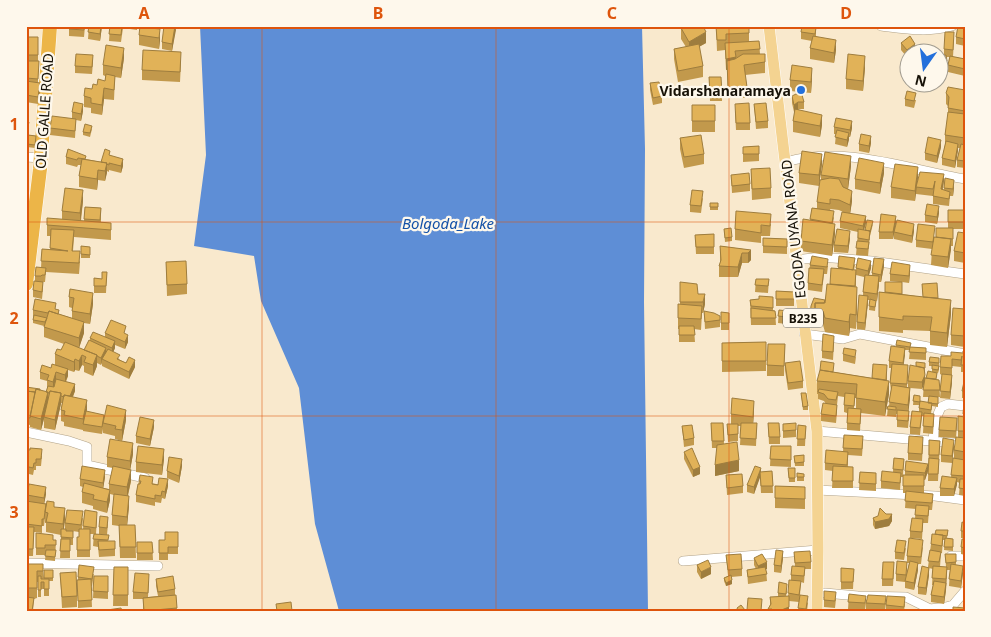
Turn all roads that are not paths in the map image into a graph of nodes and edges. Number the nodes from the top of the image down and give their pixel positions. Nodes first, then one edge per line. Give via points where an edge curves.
1 (50, 26) edge
2 (769, 26) edge
3 (881, 26) edge
4 (952, 26) edge
5 (26, 157) edge
6 (41, 158) junction
7 (786, 162) junction
8 (965, 179) edge
9 (796, 260) junction
10 (965, 274) edge
11 (26, 284) edge
12 (804, 334) junction
13 (965, 354) edge
14 (965, 406) edge
15 (817, 431) junction
16 (26, 432) edge
17 (933, 441) junction
18 (965, 444) edge
19 (145, 478) edge
20 (817, 490) junction
21 (965, 500) edge
22 (818, 550) junction
23 (951, 556) edge
24 (965, 556) edge
25 (684, 561) dead end
26 (26, 563) edge
27 (158, 566) dead end
28 (965, 591) edge
29 (818, 592) junction
30 (817, 611) edge

1 - 6 highway, OLD GALLE ROAD
2 - 7 main road, EGODA UYANA ROAD / B235
3 - 4 street via 917,31
5 - 6 street
6 - 11 highway, OLD GALLE ROAD
7 - 8 street via 816,156 843,156
7 - 9 main road, EGODA UYANA ROAD / B235
9 - 10 street via 820,257 872,261
9 - 12 main road, EGODA UYANA ROAD / B235
12 - 13 street via 843,339 860,334
12 - 15 main road, EGODA UYANA ROAD / B235
14 - 17 street via 948,404 941,407 935,421
15 - 17 street
15 - 20 main road, EGODA UYANA ROAD / B235
16 - 19 street via 87,447 87,465
17 - 18 street
20 - 21 street
20 - 22 main road, EGODA UYANA ROAD / B235
22 - 25 street
22 - 29 main road, EGODA UYANA ROAD / B235
23 - 24 street
26 - 27 street
28 - 29 street via 953,605 930,609 906,597
29 - 30 main road, EGODA UYANA ROAD / B235

